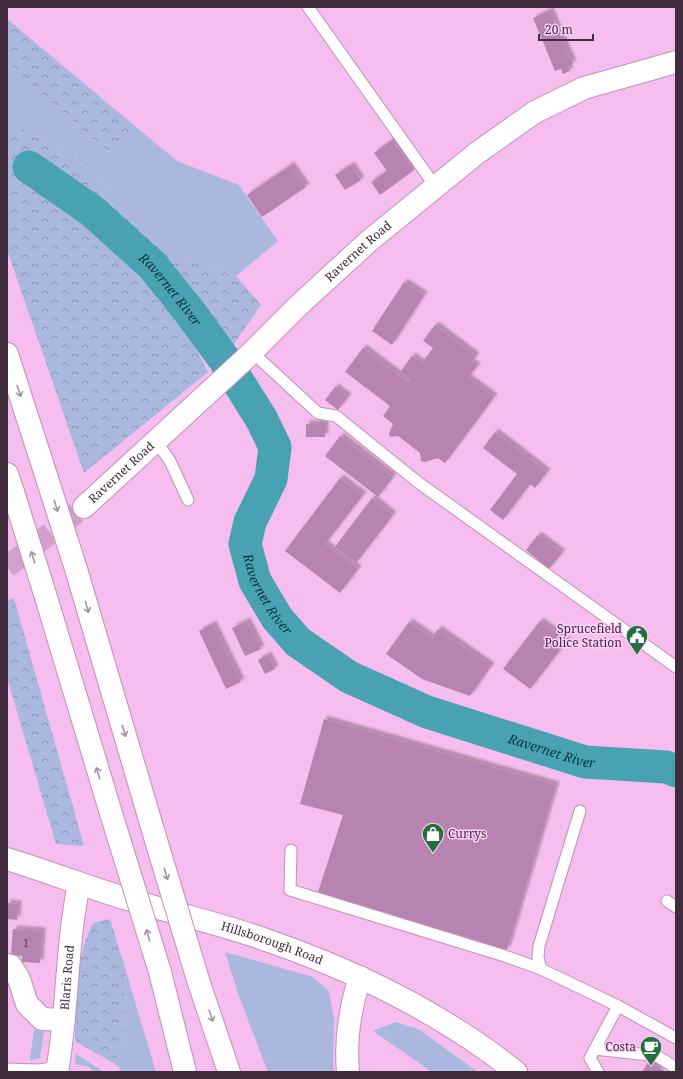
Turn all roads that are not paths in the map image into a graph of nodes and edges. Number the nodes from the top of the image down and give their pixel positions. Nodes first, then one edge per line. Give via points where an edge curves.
1 (308, 7) edge
2 (676, 62) edge
3 (435, 186) junction
4 (7, 354) edge
5 (249, 355) junction
6 (156, 441) junction
7 (10, 483) edge
8 (188, 500) dead end
9 (84, 507) tunnel mouth
10 (676, 667) edge
11 (580, 811) dead end
12 (291, 850) dead end
13 (7, 859) edge
14 (79, 884) junction
15 (7, 965) edge
16 (541, 969) junction
17 (360, 977) junction
18 (162, 981) junction
19 (618, 1006) junction
20 (64, 1020) junction
21 (676, 1038) edge
22 (222, 1050) junction
23 (592, 1054) junction
24 (676, 1068) edge
25 (8, 1069) edge
26 (58, 1069) edge
27 (186, 1072) edge
28 (191, 1072) edge
29 (229, 1072) edge
30 (234, 1072) edge
31 (348, 1072) edge
32 (516, 1072) edge
33 (598, 1072) edge

1 - 3 lane
2 - 3 main road, Ravernet Road via 584,88 535,112
3 - 5 main road, Ravernet Road via 299,305
4 -> 22 main road, bridge via 76,569 154,837
5 - 6 main road, Ravernet Road
5 - 10 lane via 318,413 336,416 419,483
6 - 8 lane via 170,461
6 - 9 main road, Ravernet Road
18 -> 7 main road, bridge
11 - 16 lane via 539,946 538,958
12 - 16 lane via 290,890
13 - 14 main road, Hillsborough Road
14 - 17 main road, Hillsborough Road via 268,941
14 - 20 main road, Blaris Road via 72,915
15 - 20 main road via 11,966 19,979 27,1004 42,1019
16 - 19 lane
17 - 31 main road via 348,1026
17 - 32 main road, Hillsborough Road via 434,1015
18 - 27 main road
18 - 28 main road
19 - 21 lane
19 - 23 lane
20 - 26 main road, Blaris Road
22 - 29 main road
22 - 30 main road
23 - 24 lane via 657,1056
23 - 33 lane
25 - 26 lane

